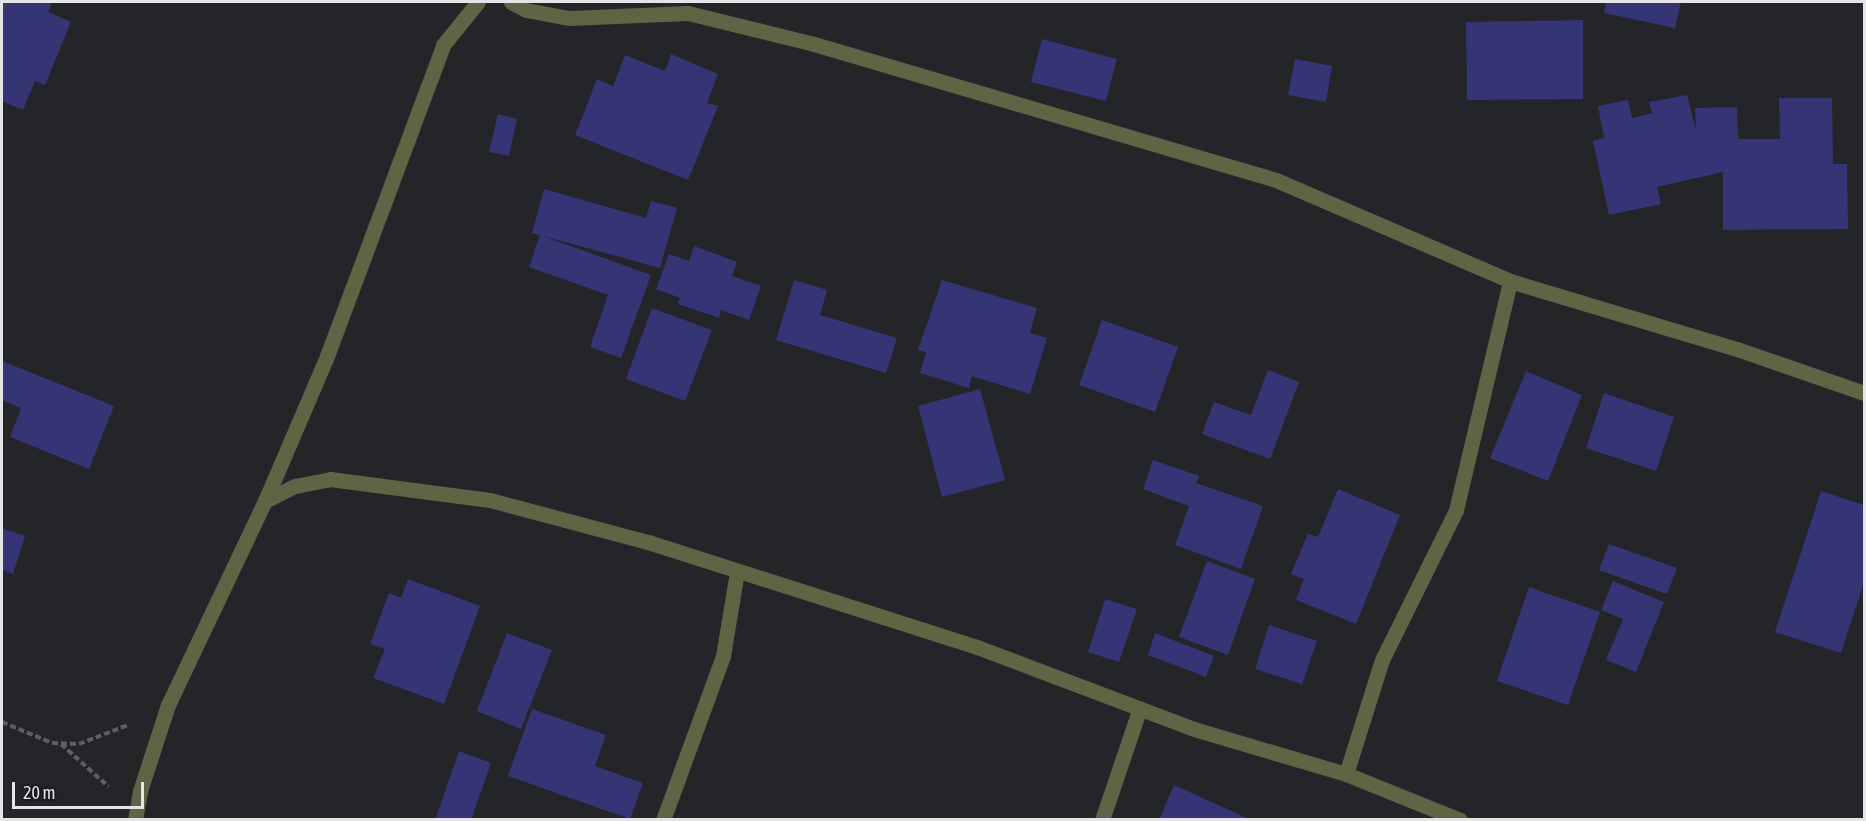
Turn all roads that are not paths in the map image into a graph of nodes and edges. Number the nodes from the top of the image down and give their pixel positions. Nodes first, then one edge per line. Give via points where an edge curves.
1 (478, 2) edge
2 (511, 2) edge
3 (1510, 281) junction
4 (1864, 393) edge
5 (265, 501) junction
6 (737, 571) junction
7 (1140, 708) junction
8 (1346, 774) junction
9 (135, 815) edge
10 (663, 819) edge
11 (1102, 819) edge
12 (1460, 819) edge

1 - 5 street via 443,45 327,356
2 - 3 street via 526,10 569,18 688,13 814,44 1276,180
3 - 4 street via 1737,349
3 - 8 street via 1455,510 1382,660
5 - 6 street via 295,486 330,479 490,500 648,542
5 - 9 street via 168,705
6 - 7 street via 977,647
6 - 10 street via 723,656
7 - 8 street via 1194,729
7 - 11 street
8 - 12 street

